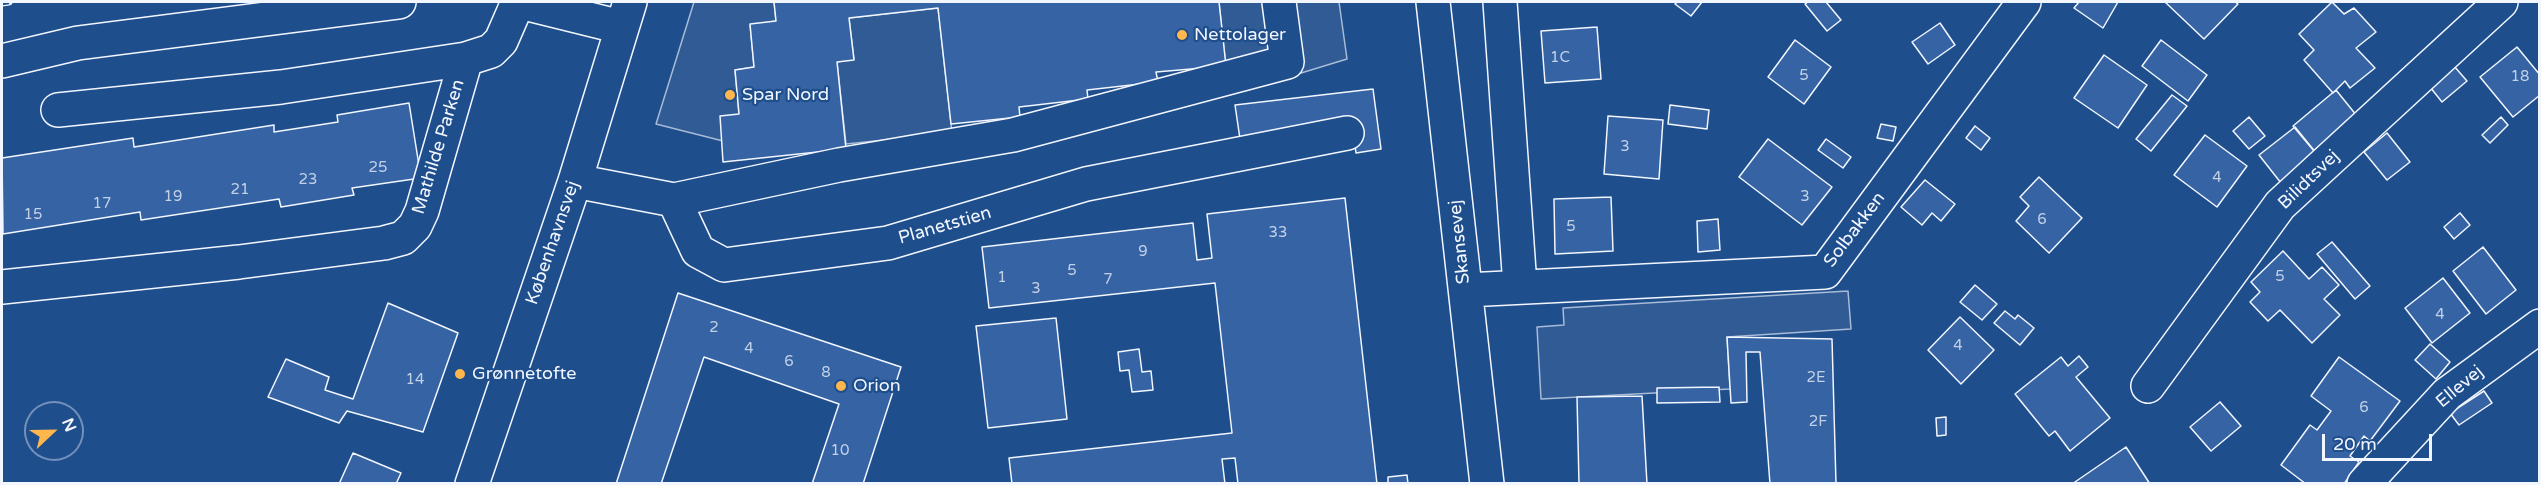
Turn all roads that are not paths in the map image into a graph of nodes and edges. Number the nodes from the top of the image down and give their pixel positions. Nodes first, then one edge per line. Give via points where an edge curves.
1 (399, 2) edge
2 (519, 2) edge
3 (1280, 2) edge
4 (1433, 2) edge
5 (1500, 2) edge
6 (2024, 2) edge
7 (2501, 2) edge
8 (626, 14) edge
9 (466, 59) junction
10 (2, 61) edge
11 (58, 110) dead end
12 (1347, 132) dead end
13 (575, 181) junction
14 (674, 200) junction
15 (1521, 286) junction
16 (2, 287) edge
17 (1466, 290) junction
18 (2540, 326) edge
19 (2148, 386) dead end
20 (472, 483) edge
21 (1487, 483) edge
22 (2364, 483) edge

1 - 10 street via 78,43
2 - 8 street
2 - 9 street via 501,41 491,51
3 - 14 street via 1287,62 1013,135 839,165
4 - 17 street, Skansevej
5 - 15 street
6 - 15 street, Solbakken via 1825,272
7 - 19 street, Bilidtsvej via 2280,205
8 - 13 street, Københavnsvej
9 - 11 street, Mathilde Parken via 280,87
9 - 16 street, Mathilde Parken via 422,211 415,226 402,238 238,262
12 - 14 street, Planetstien via 1086,184 888,243 724,266 698,251
13 - 14 street
13 - 20 street, Københavnsvej
15 - 17 street, Solbakken
17 - 21 street, Skansevej
18 - 22 street, Ellevej via 2447,394

